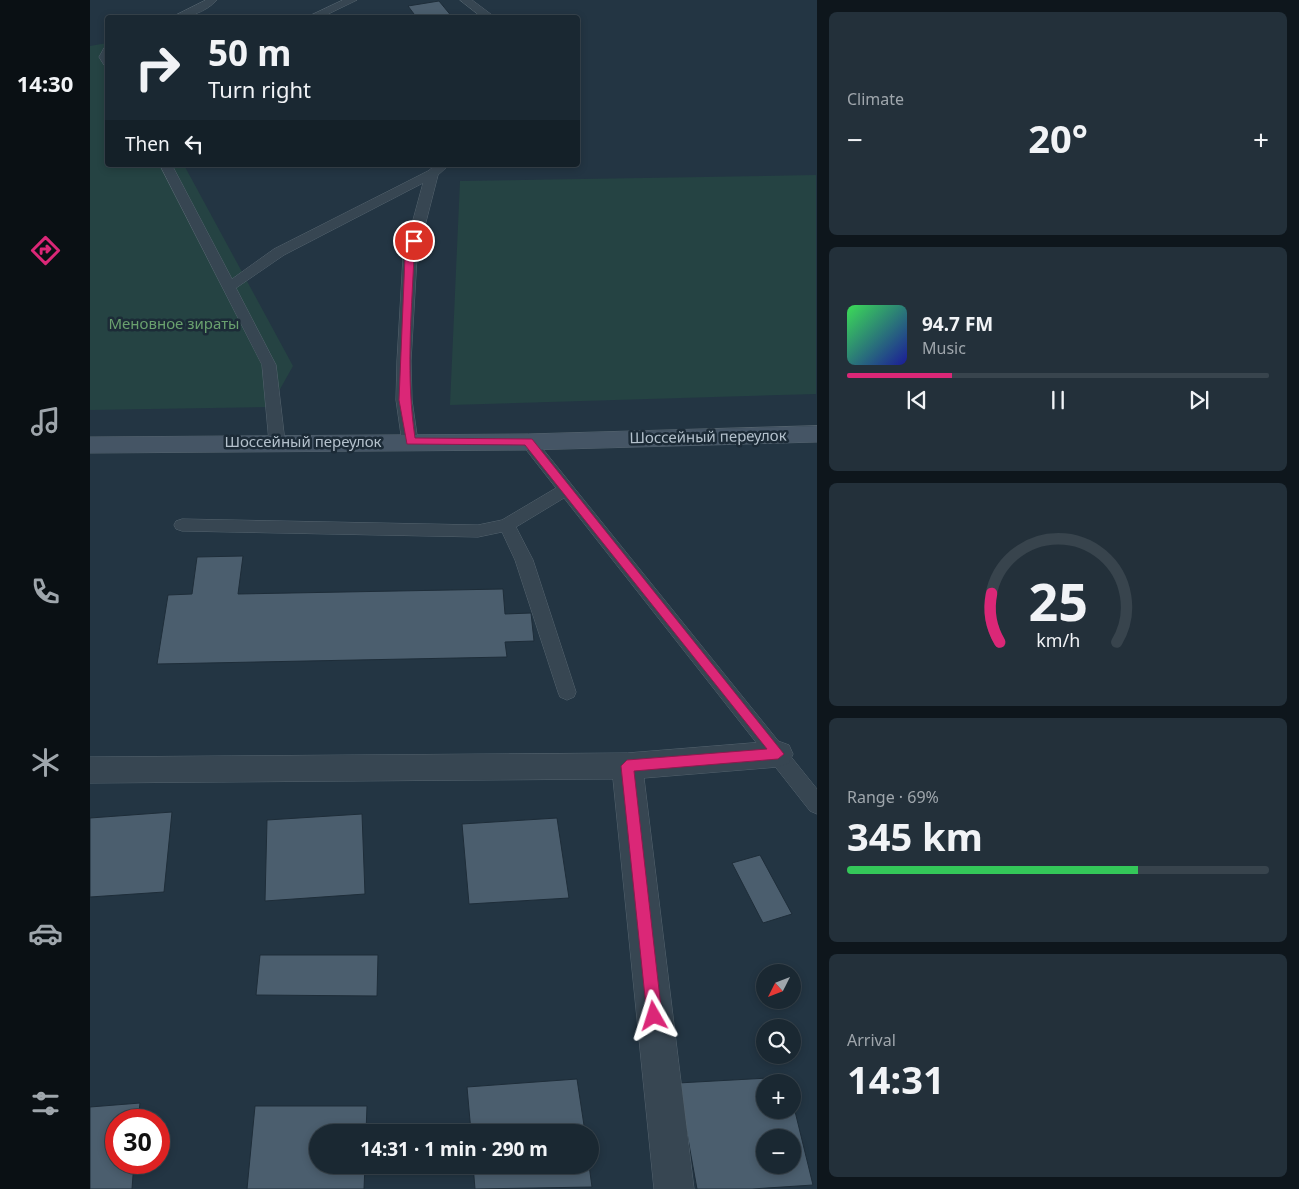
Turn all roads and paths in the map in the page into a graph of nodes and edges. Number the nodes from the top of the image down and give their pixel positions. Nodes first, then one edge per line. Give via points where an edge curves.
1 (212, 0) edge
2 (352, 0) edge
3 (465, 0) edge
4 (182, 15) edge
5 (317, 15) edge
6 (487, 15) edge
7 (167, 167) edge
8 (441, 167) edge
9 (432, 174) junction
10 (228, 287) junction
11 (816, 434) edge
12 (276, 442) junction
13 (410, 442) junction
14 (528, 442) junction
15 (90, 445) edge
16 (566, 489) junction
17 (182, 525) dead end
18 (507, 525) junction
19 (567, 692) dead end
20 (778, 754) junction
21 (627, 766) junction
22 (90, 770) edge
23 (816, 805) edge
24 (674, 1189) edge

1 - 4 lane
2 - 5 lane
3 - 6 lane
7 - 10 lane
8 - 9 lane
9 - 10 lane via 278,252
9 - 13 lane via 410,257 404,370
10 - 12 lane via 269,365
11 - 14 main road, Шоссейный переулок
12 - 13 main road, Шоссейный переулок
12 - 15 main road, Шоссейный переулок
13 - 14 main road, Шоссейный переулок
14 - 16 lane
16 - 18 lane
16 - 20 lane
17 - 18 lane via 478,531
18 - 19 lane via 524,560
20 - 21 street
20 - 23 lane
21 - 22 street
21 - 24 street

